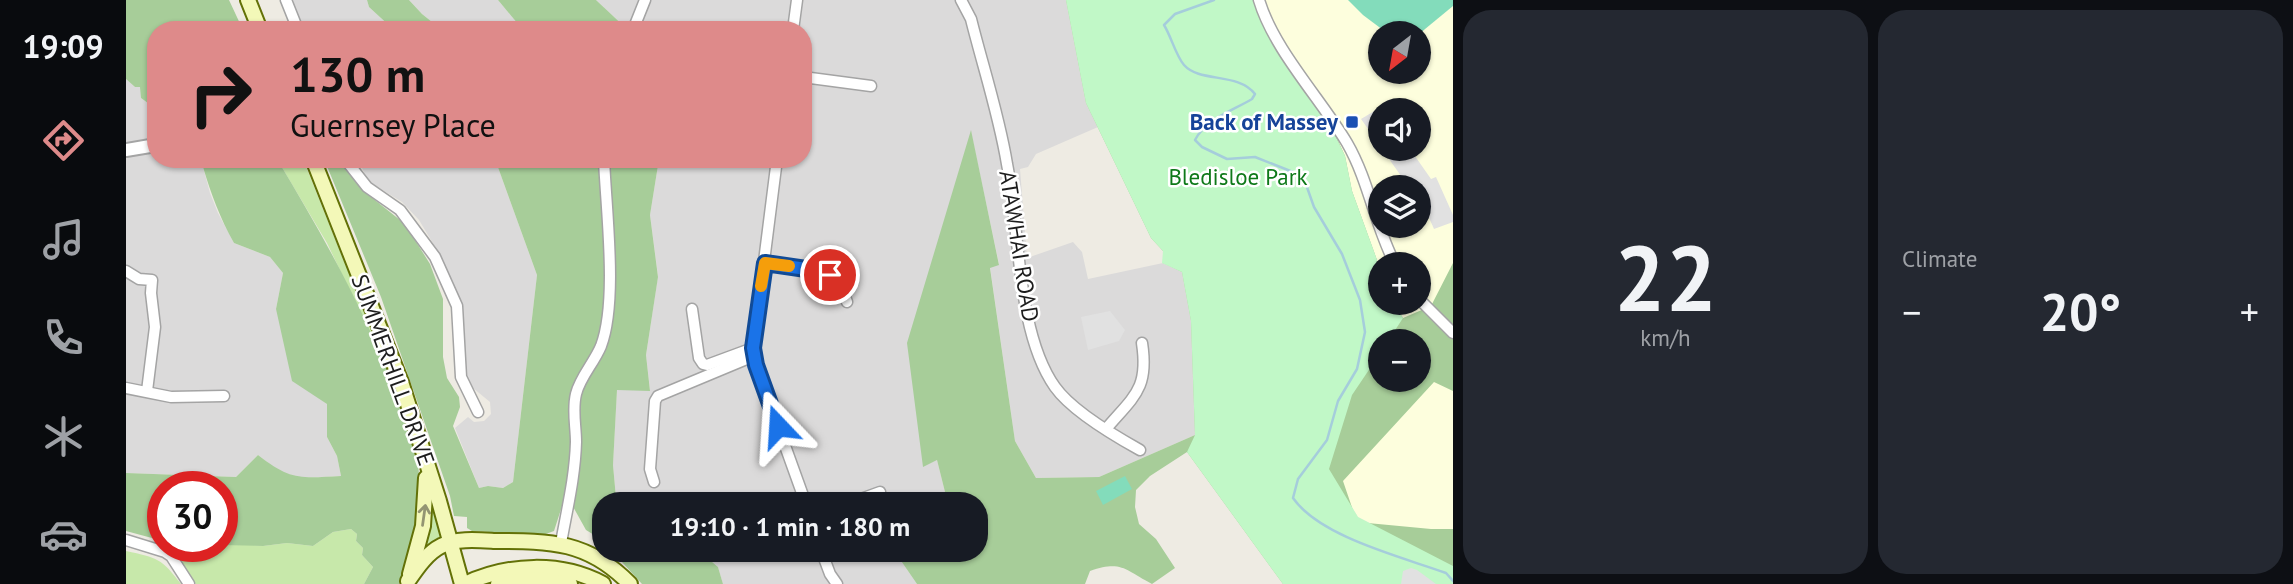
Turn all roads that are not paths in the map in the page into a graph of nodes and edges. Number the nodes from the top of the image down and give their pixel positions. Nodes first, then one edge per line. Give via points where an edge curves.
1 (248, 0) edge
2 (286, 0) edge
3 (645, 0) edge
4 (797, 0) edge
5 (961, 0) edge
6 (1259, 0) edge
7 (256, 21) edge
8 (294, 21) edge
9 (637, 21) edge
10 (794, 21) edge
11 (812, 78) edge
12 (871, 86) dead end
13 (147, 146) edge
14 (126, 150) edge
15 (317, 168) edge
16 (352, 168) edge
17 (604, 168) edge
18 (776, 168) edge
19 (1389, 252) edge
20 (765, 263) junction
21 (126, 271) edge
22 (847, 302) dead end
23 (692, 309) dead end
24 (1431, 311) edge
25 (1453, 333) edge
26 (1142, 343) dead end
27 (754, 352) junction
28 (126, 388) edge
29 (147, 391) junction
30 (224, 396) dead end
31 (478, 412) dead end
32 (1106, 429) junction
33 (423, 448) junction
34 (1140, 450) dead end
35 (654, 482) dead end
36 (802, 492) edge
37 (126, 540) edge
38 (450, 543) junction
39 (561, 543) junction
40 (824, 562) edge
41 (408, 582) edge
42 (189, 584) edge
43 (463, 584) edge
44 (498, 584) edge
45 (570, 584) edge
46 (603, 584) edge
47 (629, 584) edge
48 (837, 584) edge

1 - 7 main road
2 - 8 street
3 - 9 street
4 - 10 street
5 - 32 street, ATAWHAI ROAD via 971,19 1007,162 1027,314 1041,360 1065,400
6 - 19 street via 1272,30 1348,145
11 - 12 street
13 - 14 street
15 - 33 main road, SUMMERHILL DRIVE
16 - 31 street via 367,187 405,216 435,257 457,306 461,377
17 - 39 street via 610,285 607,321 601,346 576,392 572,489
18 - 20 street
20 - 22 street via 830,275
20 - 27 street
21 - 29 street via 152,280 155,327
23 - 27 street via 703,364
24 - 25 street
26 - 32 street via 1145,365 1141,386
27 - 35 street via 658,396 650,469
27 - 36 street
28 - 29 street
29 - 30 street via 171,397
32 - 34 street, ATAWHAI ROAD
33 - 38 main road, SUMMERHILL DRIVE
41 -> 33 main road via 425,511
37 - 42 street via 171,556
38 - 39 main road
38 - 41 main road via 432,552
38 - 43 main road, SUMMERHILL DRIVE
39 - 47 main road via 598,558
40 - 48 street
43 - 46 main road via 505,570 539,568 578,574
44 - 45 main road via 536,579

